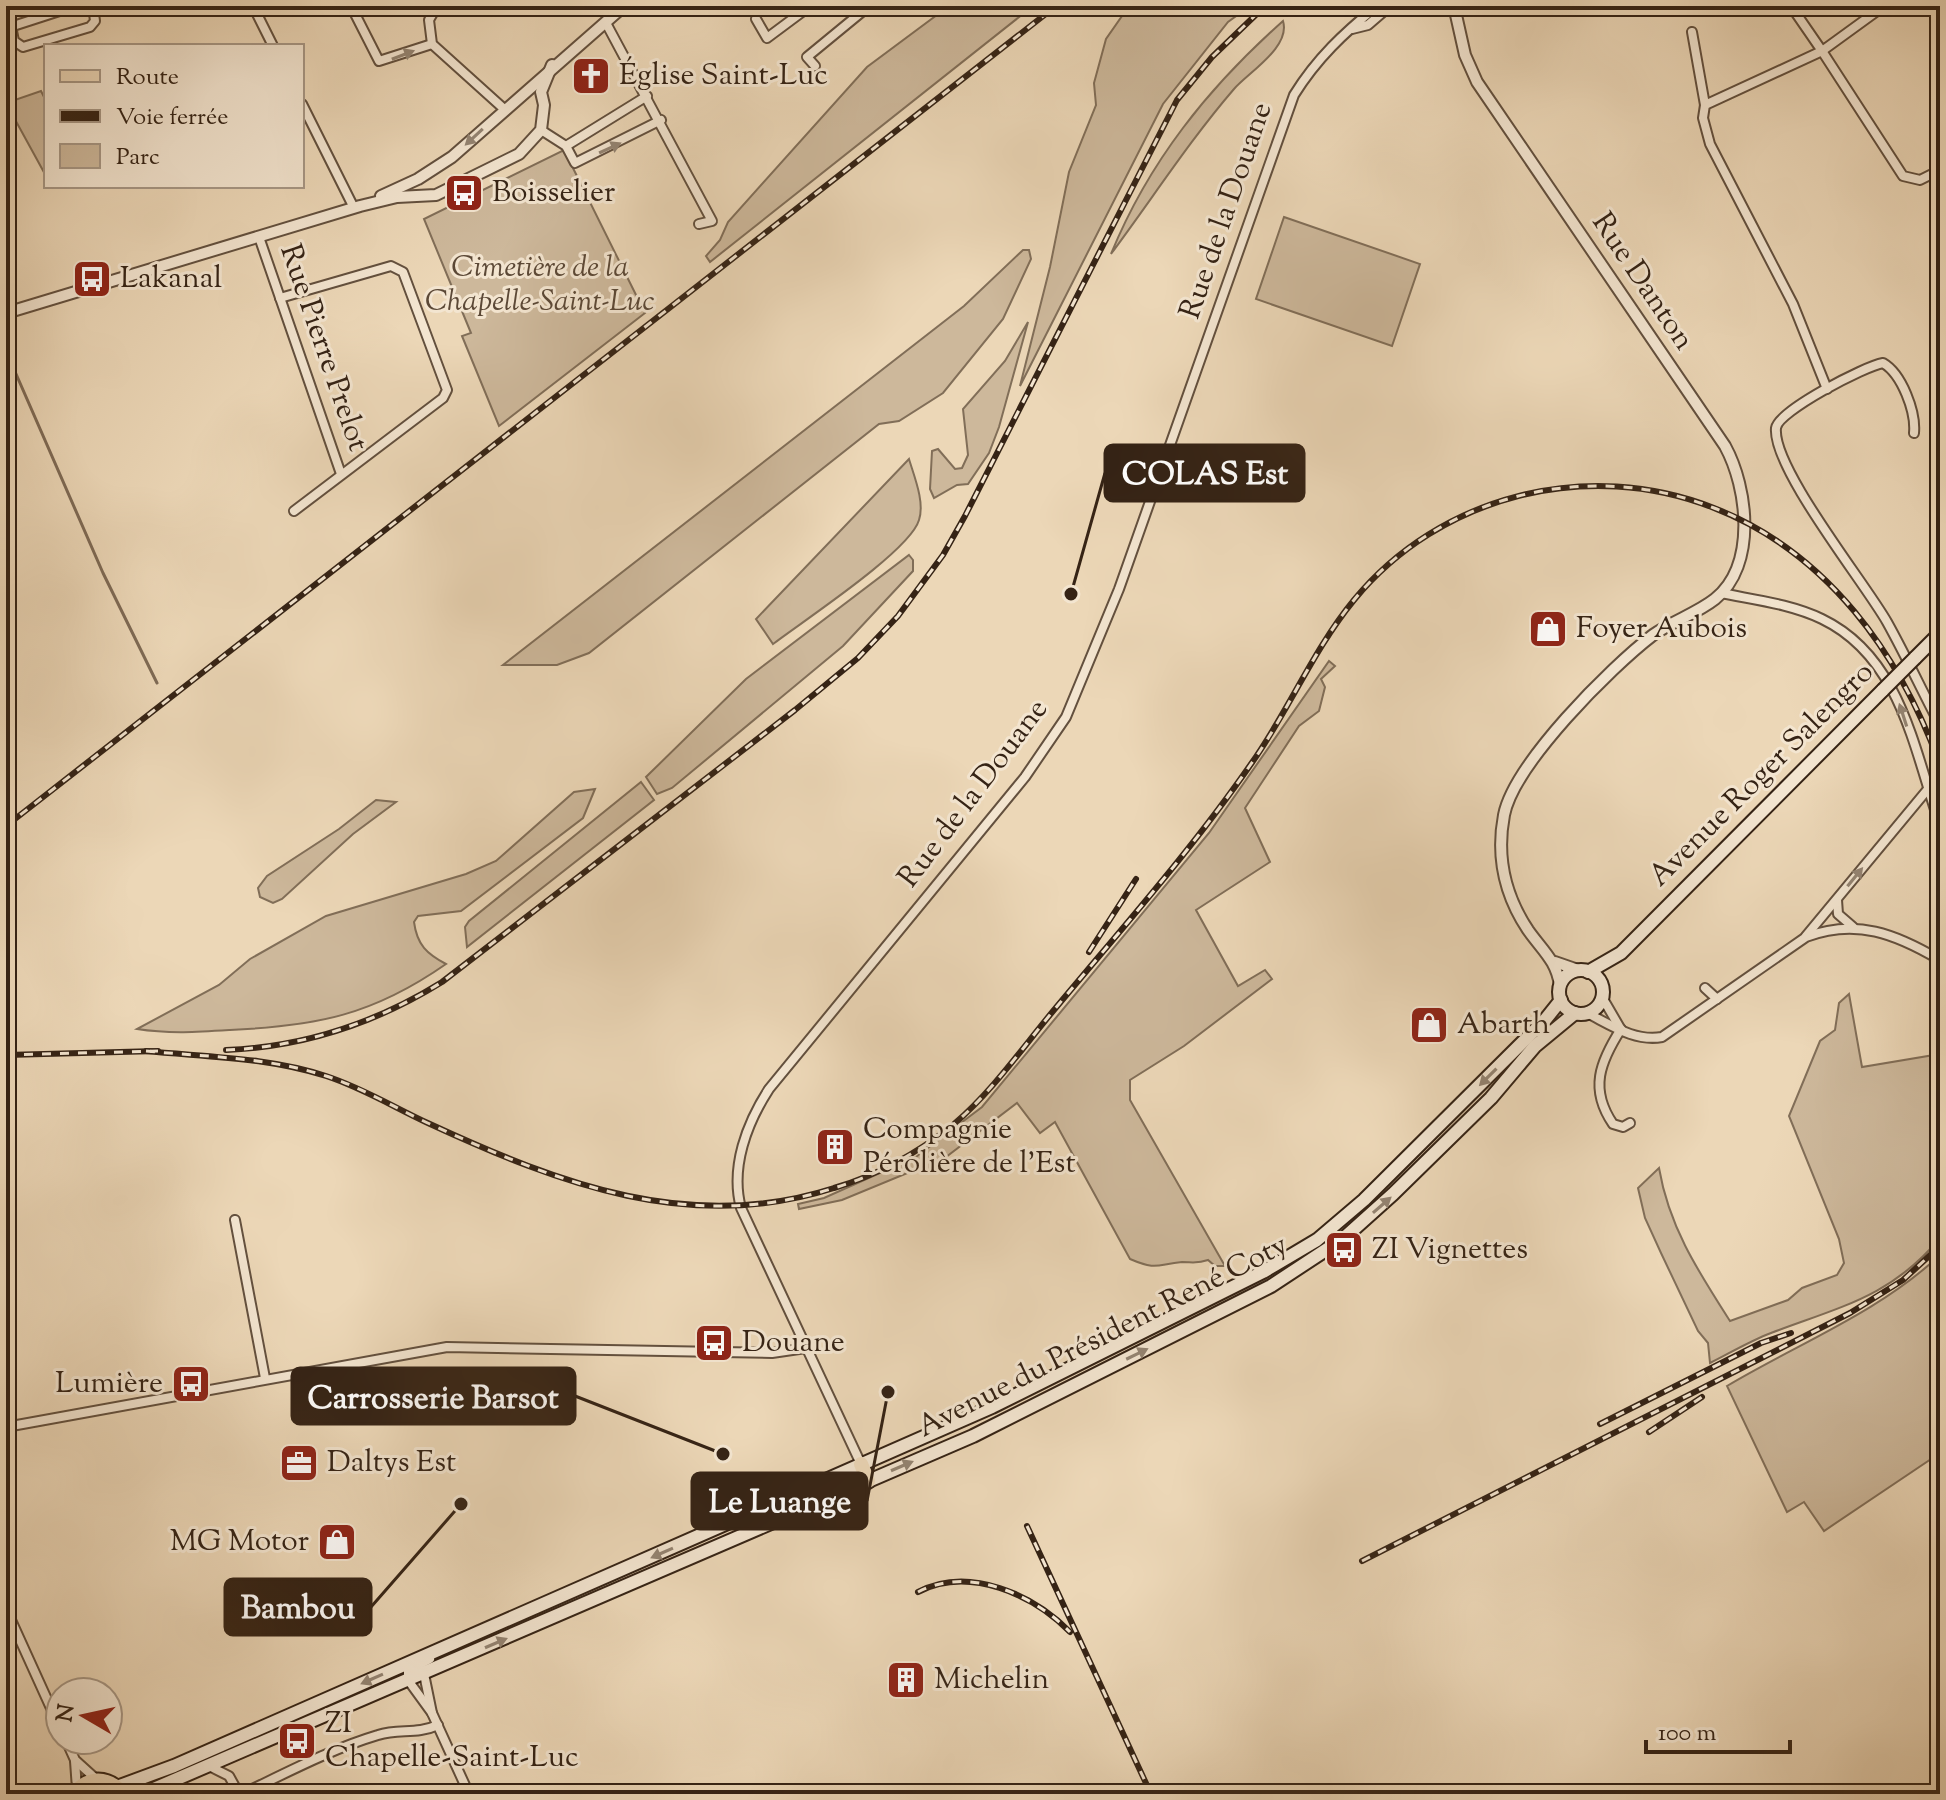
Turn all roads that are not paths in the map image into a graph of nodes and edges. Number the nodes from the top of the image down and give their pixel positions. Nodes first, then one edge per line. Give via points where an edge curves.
1 (7, 6) edge
2 (75, 6) edge
3 (93, 6) edge
4 (253, 6) edge
5 (351, 6) edge
6 (437, 6) edge
7 (810, 6) edge
8 (869, 6) edge
9 (1377, 6) edge
10 (1390, 6) edge
11 (1791, 6) edge
12 (1884, 6) edge
13 (1453, 7) edge
14 (617, 8) edge
15 (756, 19) dead end
16 (606, 23) junction
17 (9, 28) edge
18 (1347, 30) junction
19 (1692, 32) dead end
20 (272, 44) edge
21 (432, 44) junction
22 (1822, 51) junction
23 (552, 65) junction
24 (815, 66) dead end
25 (525, 90) junction
26 (541, 92) junction
27 (647, 96) junction
28 (1705, 105) junction
29 (304, 108) edge
30 (503, 108) junction
31 (661, 120) junction
32 (541, 130) junction
33 (566, 146) junction
34 (1940, 170) edge
35 (418, 179) junction
36 (423, 197) junction
37 (357, 207) junction
38 (699, 224) dead end
39 (259, 237) junction
40 (280, 298) junction
41 (6, 313) edge
42 (1827, 389) junction
43 (1914, 433) dead end
44 (341, 474) junction
45 (294, 511) dead end
46 (1721, 593) junction
47 (1940, 633) edge
48 (1940, 725) edge
49 (1928, 789) junction
50 (1940, 825) edge
51 (1837, 900) junction
52 (1854, 927) junction
53 (1806, 937) junction
54 (1621, 953) junction
55 (1940, 960) edge
56 (1555, 962) junction
57 (1584, 971) junction
58 (1560, 986) junction
59 (1705, 988) dead end
60 (1602, 991) junction
61 (1717, 999) junction
62 (1561, 1000) junction
63 (1581, 1013) junction
64 (1621, 1029) junction
65 (1630, 1123) dead end
66 (235, 1220) dead end
67 (806, 1348) junction
68 (265, 1378) junction
69 (6, 1427) edge
70 (861, 1464) junction
71 (868, 1481) junction
72 (6, 1609) edge
73 (450, 1645) junction
74 (424, 1674) junction
75 (408, 1680) junction
76 (44, 1693) edge
77 (432, 1713) junction
78 (438, 1725) junction
79 (73, 1756) edge
80 (75, 1760) junction
81 (211, 1767) junction
82 (180, 1778) junction
83 (98, 1780) junction
84 (120, 1790) edge
85 (76, 1792) edge
86 (142, 1794) edge
87 (161, 1794) edge
88 (240, 1794) edge
89 (469, 1794) edge

1 - 17 street
2 - 17 street
3 - 17 street via 95,21 90,27 23,47
4 - 20 street
5 -> 21 street via 379,61
6 - 21 street via 429,20
7 - 15 street via 767,38
8 - 24 street via 807,57
9 - 18 street, Rue de la Douane
10 - 18 street, Rue de la Douane via 1368,25
11 - 22 street
12 - 22 street
13 - 46 street, Rue Danton via 1477,82 1734,461 1742,488 1742,538 1737,565
14 - 16 street
16 - 23 street
16 - 27 street
18 - 67 street, Rue de la Douane via 1312,65 1294,95 1119,589 1065,719 1025,777 769,1089 749,1126 738,1173 739,1199
19 - 28 street
21 - 30 street
22 - 28 street
22 - 34 street via 1903,176 1920,180
23 - 25 street
23 - 26 street
25 - 26 street
25 - 30 street
26 - 32 street
27 - 31 street
27 - 33 street
28 - 42 street via 1710,144 1793,304
29 - 37 street
30 -> 35 street via 452,157
33 -> 31 street via 575,163
31 - 38 street via 712,221
32 - 33 street
32 - 36 street via 517,155
35 - 36 street via 415,189
35 - 37 street
36 - 37 street
37 - 39 street
39 - 40 street, Rue Pierre Prelot
39 - 41 street
40 - 44 street, Rue Pierre Prelot
40 - 44 street via 391,266 403,272 447,390
42 - 43 street via 1883,363 1891,368 1915,417
42 - 48 street via 1781,417 1776,426 1779,443 1795,479 1888,623
44 - 45 street
49 -> 46 street via 1898,699 1876,662 1852,636 1786,606
46 - 56 street via 1654,634 1629,657 1546,740 1509,797 1500,863 1506,886 1529,931
47 - 54 main road, Avenue Roger Salengro, bridge
49 - 50 street
51 -> 49 street
51 - 52 street via 1838,914
51 - 53 street
52 - 53 street
52 - 55 street via 1892,934
53 - 61 street
54 - 57 main road, Avenue Roger Salengro
54 - 60 main road, Avenue Roger Salengro
56 - 57 street
56 - 58 street
57 - 58 main road via 1568,975
57 - 60 main road
58 - 62 main road
59 - 61 street
60 - 63 main road via 1597,1007
60 - 64 street
61 - 64 street via 1662,1037 1640,1038
62 - 63 main road
62 -> 70 main road, Avenue du Président René Coty via 1433,1133 1317,1240 992,1407
63 - 64 street
71 -> 63 main road, Avenue du Président René Coty via 1236,1305 1316,1258 1393,1194 1491,1098 1535,1046
64 - 65 street via 1603,1059 1599,1094 1613,1124
66 - 68 street
67 - 68 street via 756,1353 447,1347
67 - 70 street, Rue de la Douane
68 - 69 street
70 - 71 main road
70 -> 73 main road, Avenue du Président René Coty
74 -> 71 main road, Avenue du Président René Coty
72 - 76 street
73 - 75 street, Avenue du Président René Coty via 408,1671
73 -> 84 main road, Avenue du Président René Coty
74 - 75 main road, Avenue du Président René Coty
74 - 77 street
75 - 77 street
75 - 81 main road, Avenue du Président René Coty
77 - 78 street
78 - 88 street via 414,1734 382,1733
78 - 89 street
79 - 80 street
80 - 83 street
80 - 85 street
81 - 82 main road, Avenue du Président René Coty
81 - 88 street via 229,1776
82 - 86 main road, Avenue du Président René Coty
82 - 87 main road
83 - 84 main road
83 - 85 main road

